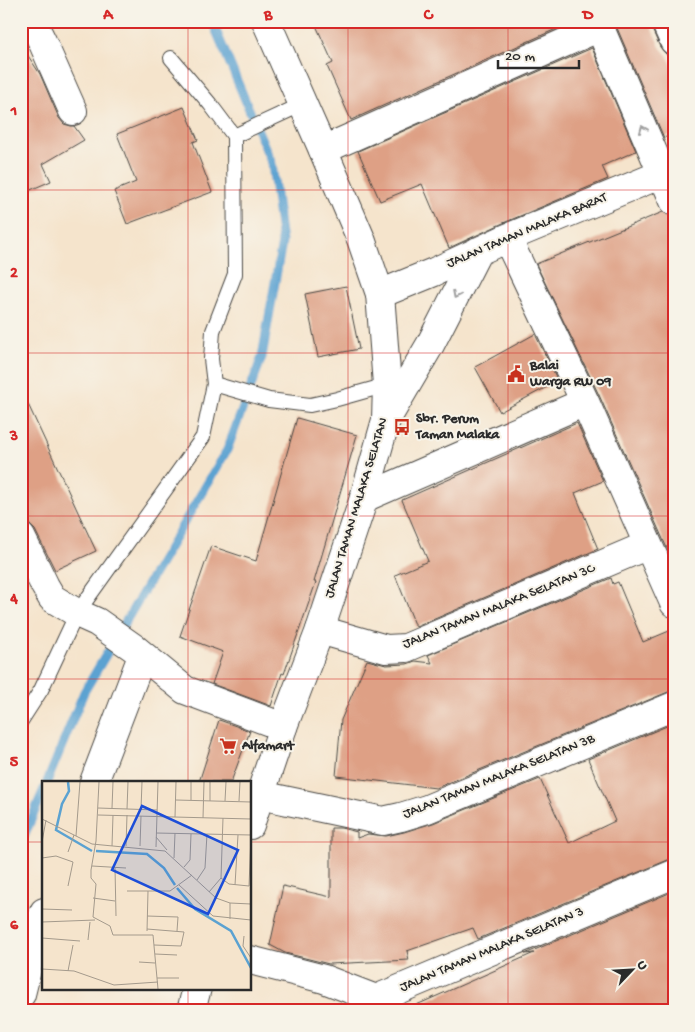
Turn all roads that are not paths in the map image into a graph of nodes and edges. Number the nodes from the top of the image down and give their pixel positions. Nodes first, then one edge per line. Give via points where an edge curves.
1 (32, 21) edge
2 (665, 21) edge
3 (267, 22) edge
4 (598, 24) edge
5 (674, 41) edge
6 (171, 58) dead end
7 (303, 104) junction
8 (73, 111) dead end
9 (240, 134) junction
10 (323, 150) junction
11 (668, 171) edge
12 (674, 201) edge
13 (507, 238) junction
14 (478, 251) junction
15 (380, 294) junction
16 (214, 384) junction
17 (387, 386) junction
18 (585, 402) junction
19 (386, 420) junction
20 (364, 498) junction
21 (21, 536) edge
22 (648, 545) junction
23 (674, 603) edge
24 (87, 617) junction
25 (320, 630) junction
26 (138, 652) junction
27 (674, 706) edge
28 (21, 721) edge
29 (283, 727) junction
30 (94, 781) edge
31 (260, 795) junction
32 (251, 822) edge
33 (674, 874) edge
34 (42, 917) edge
35 (251, 960) edge
36 (196, 990) edge
37 (21, 994) edge
38 (375, 1005) edge
39 (191, 1011) edge

1 - 8 street
2 - 5 street
3 - 7 street, JALAN TAMAN MALAKA SELATAN
4 - 10 street
11 -> 4 street
6 - 9 lane
7 - 9 lane
7 - 10 street, JALAN TAMAN MALAKA SELATAN
9 - 16 lane via 235,274 213,331 211,359
10 - 15 street, JALAN TAMAN MALAKA SELATAN via 361,239
11 - 12 street
11 - 13 street, JALAN TAMAN MALAKA BARAT
13 - 14 street, JALAN TAMAN MALAKA BARAT
13 - 18 street
14 - 15 street, JALAN TAMAN MALAKA BARAT
14 -> 19 street
15 - 17 street, JALAN TAMAN MALAKA SELATAN
16 - 17 lane via 269,400 310,405
16 - 24 lane via 203,437
17 - 19 street, JALAN TAMAN MALAKA SELATAN
18 - 20 street
18 - 22 street
19 - 20 street, JALAN TAMAN MALAKA SELATAN
20 - 25 street, JALAN TAMAN MALAKA SELATAN
21 - 24 street via 52,598
22 - 23 street
22 - 25 street, JALAN TAMAN MALAKA SELATAN 3C via 406,648 386,649
24 - 26 street
24 - 28 lane
25 - 29 street, JALAN TAMAN MALAKA SELATAN
26 - 29 street via 185,690
26 - 30 street
27 - 31 street, JALAN TAMAN MALAKA SELATAN 3B via 427,809 383,821
29 - 31 street, JALAN TAMAN MALAKA SELATAN
31 - 32 street, JALAN TAMAN MALAKA SELATAN
33 - 38 street, JALAN TAMAN MALAKA SELATAN 3
34 - 37 street
35 - 38 street, JALAN TAMAN MALAKA SELATAN 3 via 324,979
36 - 39 street

